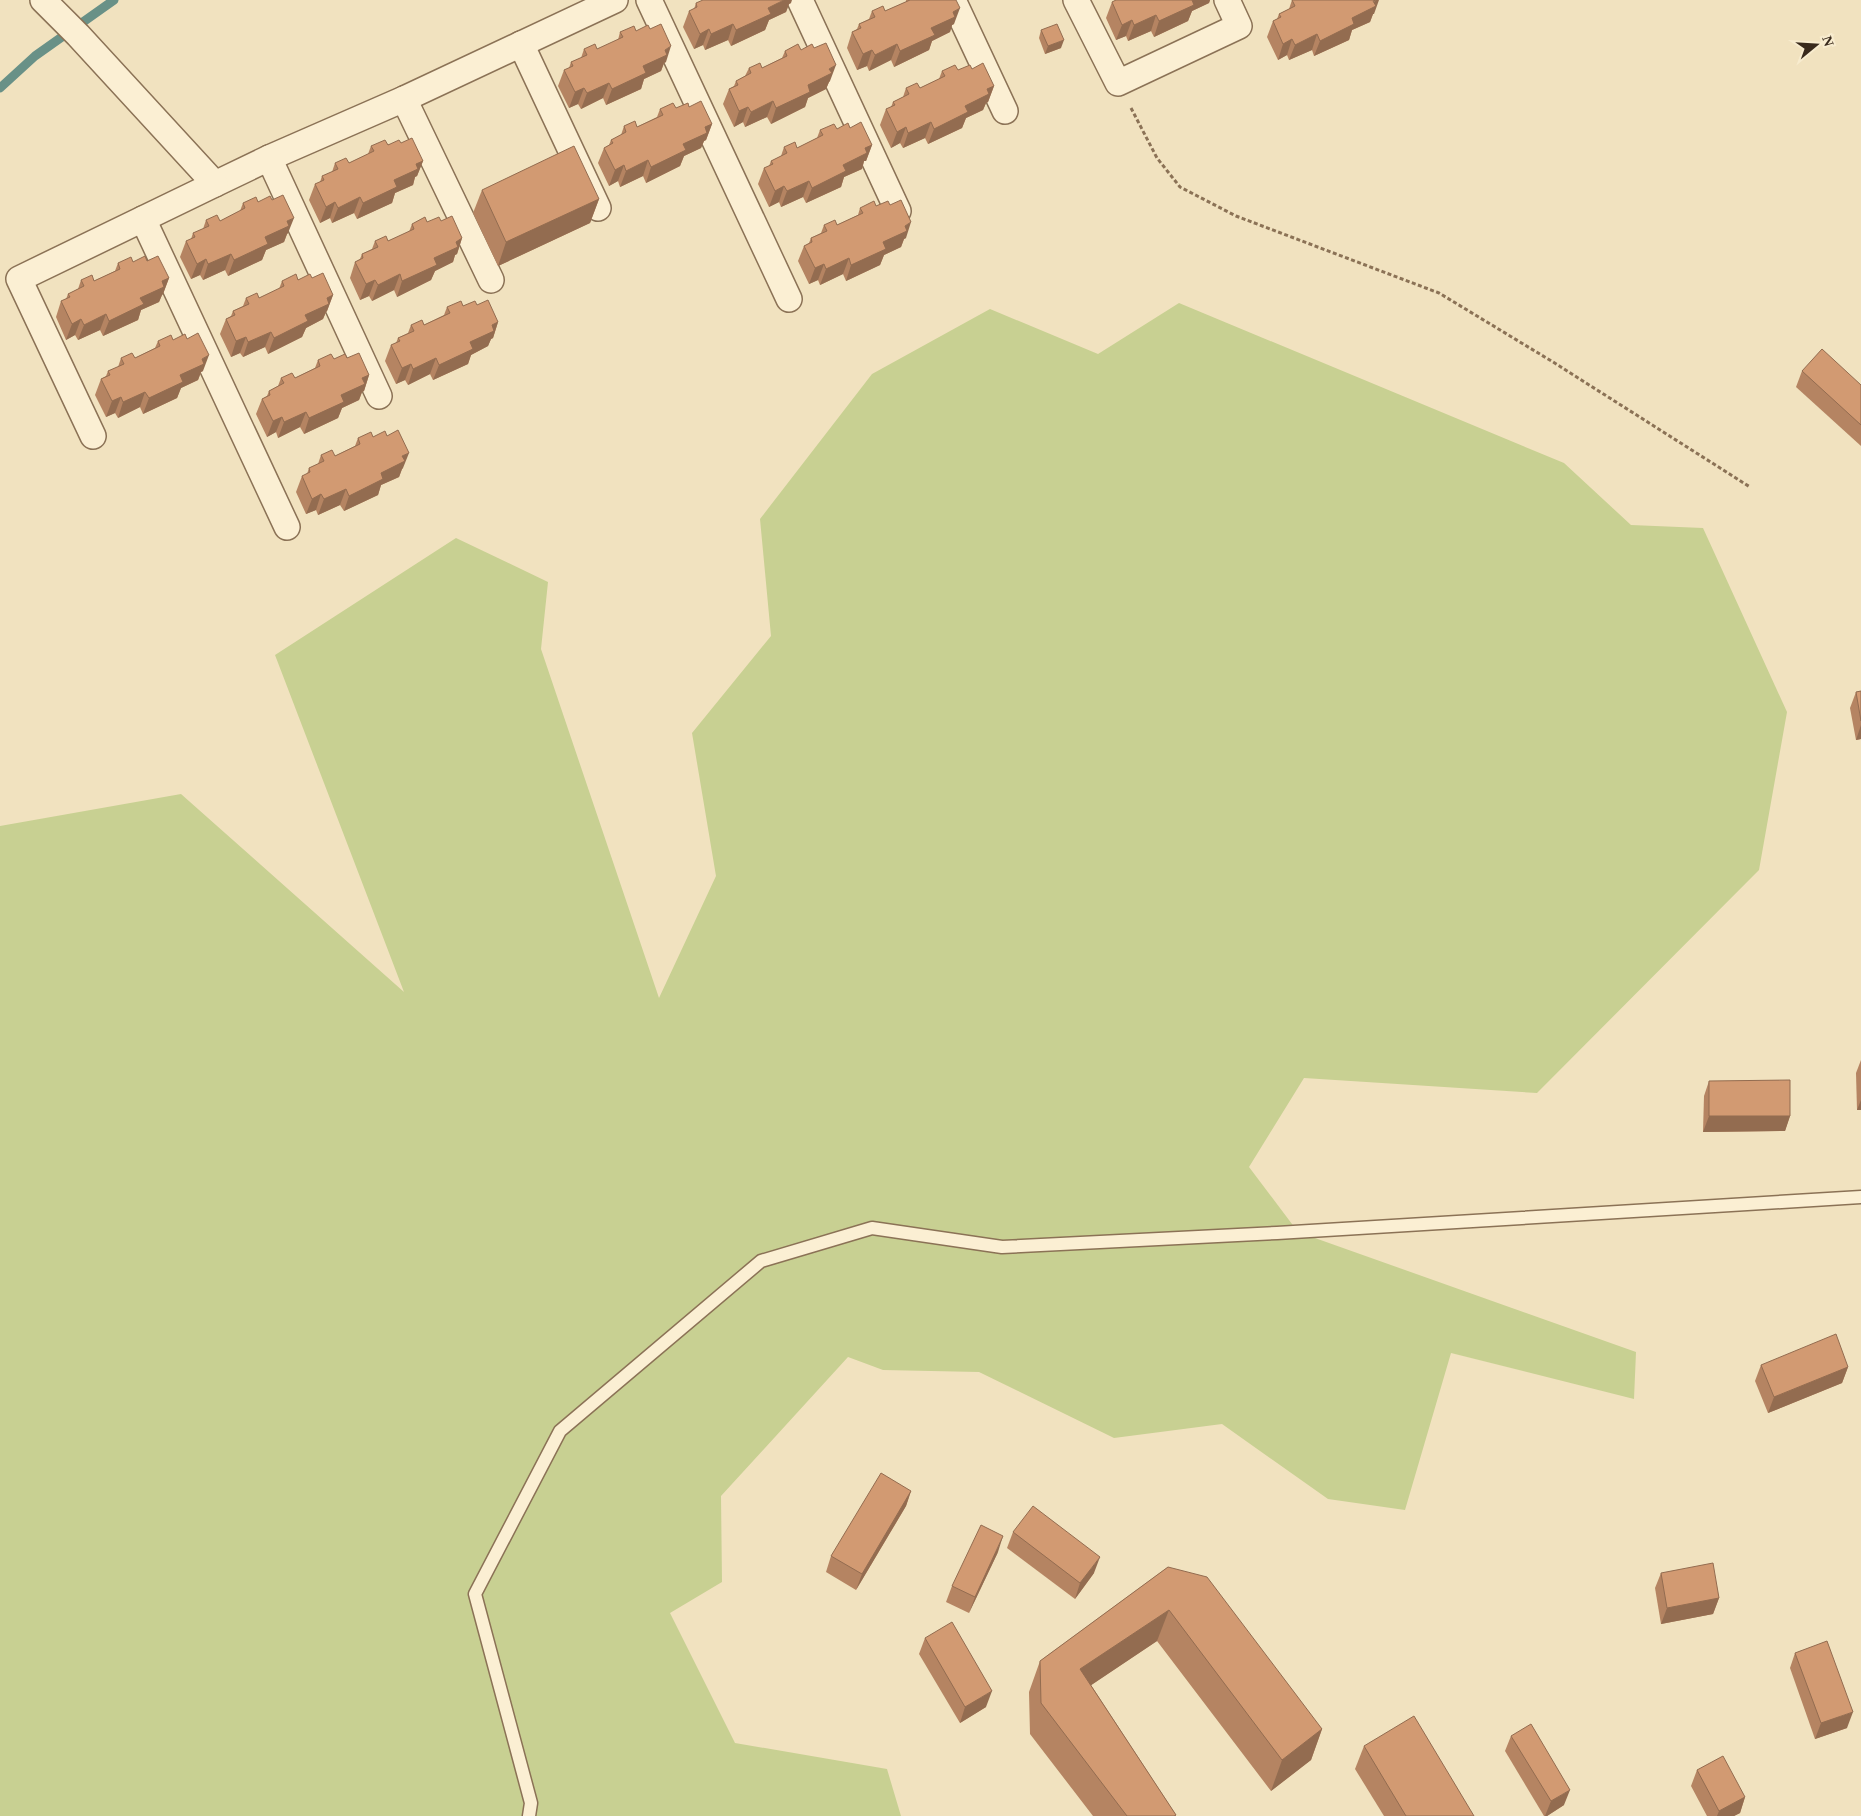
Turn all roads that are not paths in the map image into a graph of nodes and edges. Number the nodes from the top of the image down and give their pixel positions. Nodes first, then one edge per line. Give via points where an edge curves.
1 (43, 0) edge
2 (615, 0) edge
3 (650, 0) edge
4 (800, 0) edge
5 (953, 0) edge
6 (1076, 0) edge
7 (1227, 0) edge
8 (520, 44) junction
9 (404, 99) junction
10 (1005, 111) dead end
11 (269, 158) junction
12 (216, 184) junction
13 (598, 208) edge
14 (898, 211) edge
15 (143, 219) junction
16 (491, 280) dead end
17 (789, 299) dead end
18 (379, 396) dead end
19 (93, 436) dead end
20 (288, 527) dead end
21 (1861, 1198) edge
22 (528, 1816) edge

1 - 12 street
2 - 8 street
3 - 17 street
4 - 14 street
5 - 10 street
6 - 7 street via 1118,82 1240,26
8 - 9 street
8 - 13 street
9 - 11 street
9 - 16 street
11 - 12 street
11 - 18 street
12 - 15 street
15 - 19 street via 19,279
15 - 20 street
21 - 22 lane via 1002,1247 872,1228 761,1261 560,1431 475,1594 531,1803

